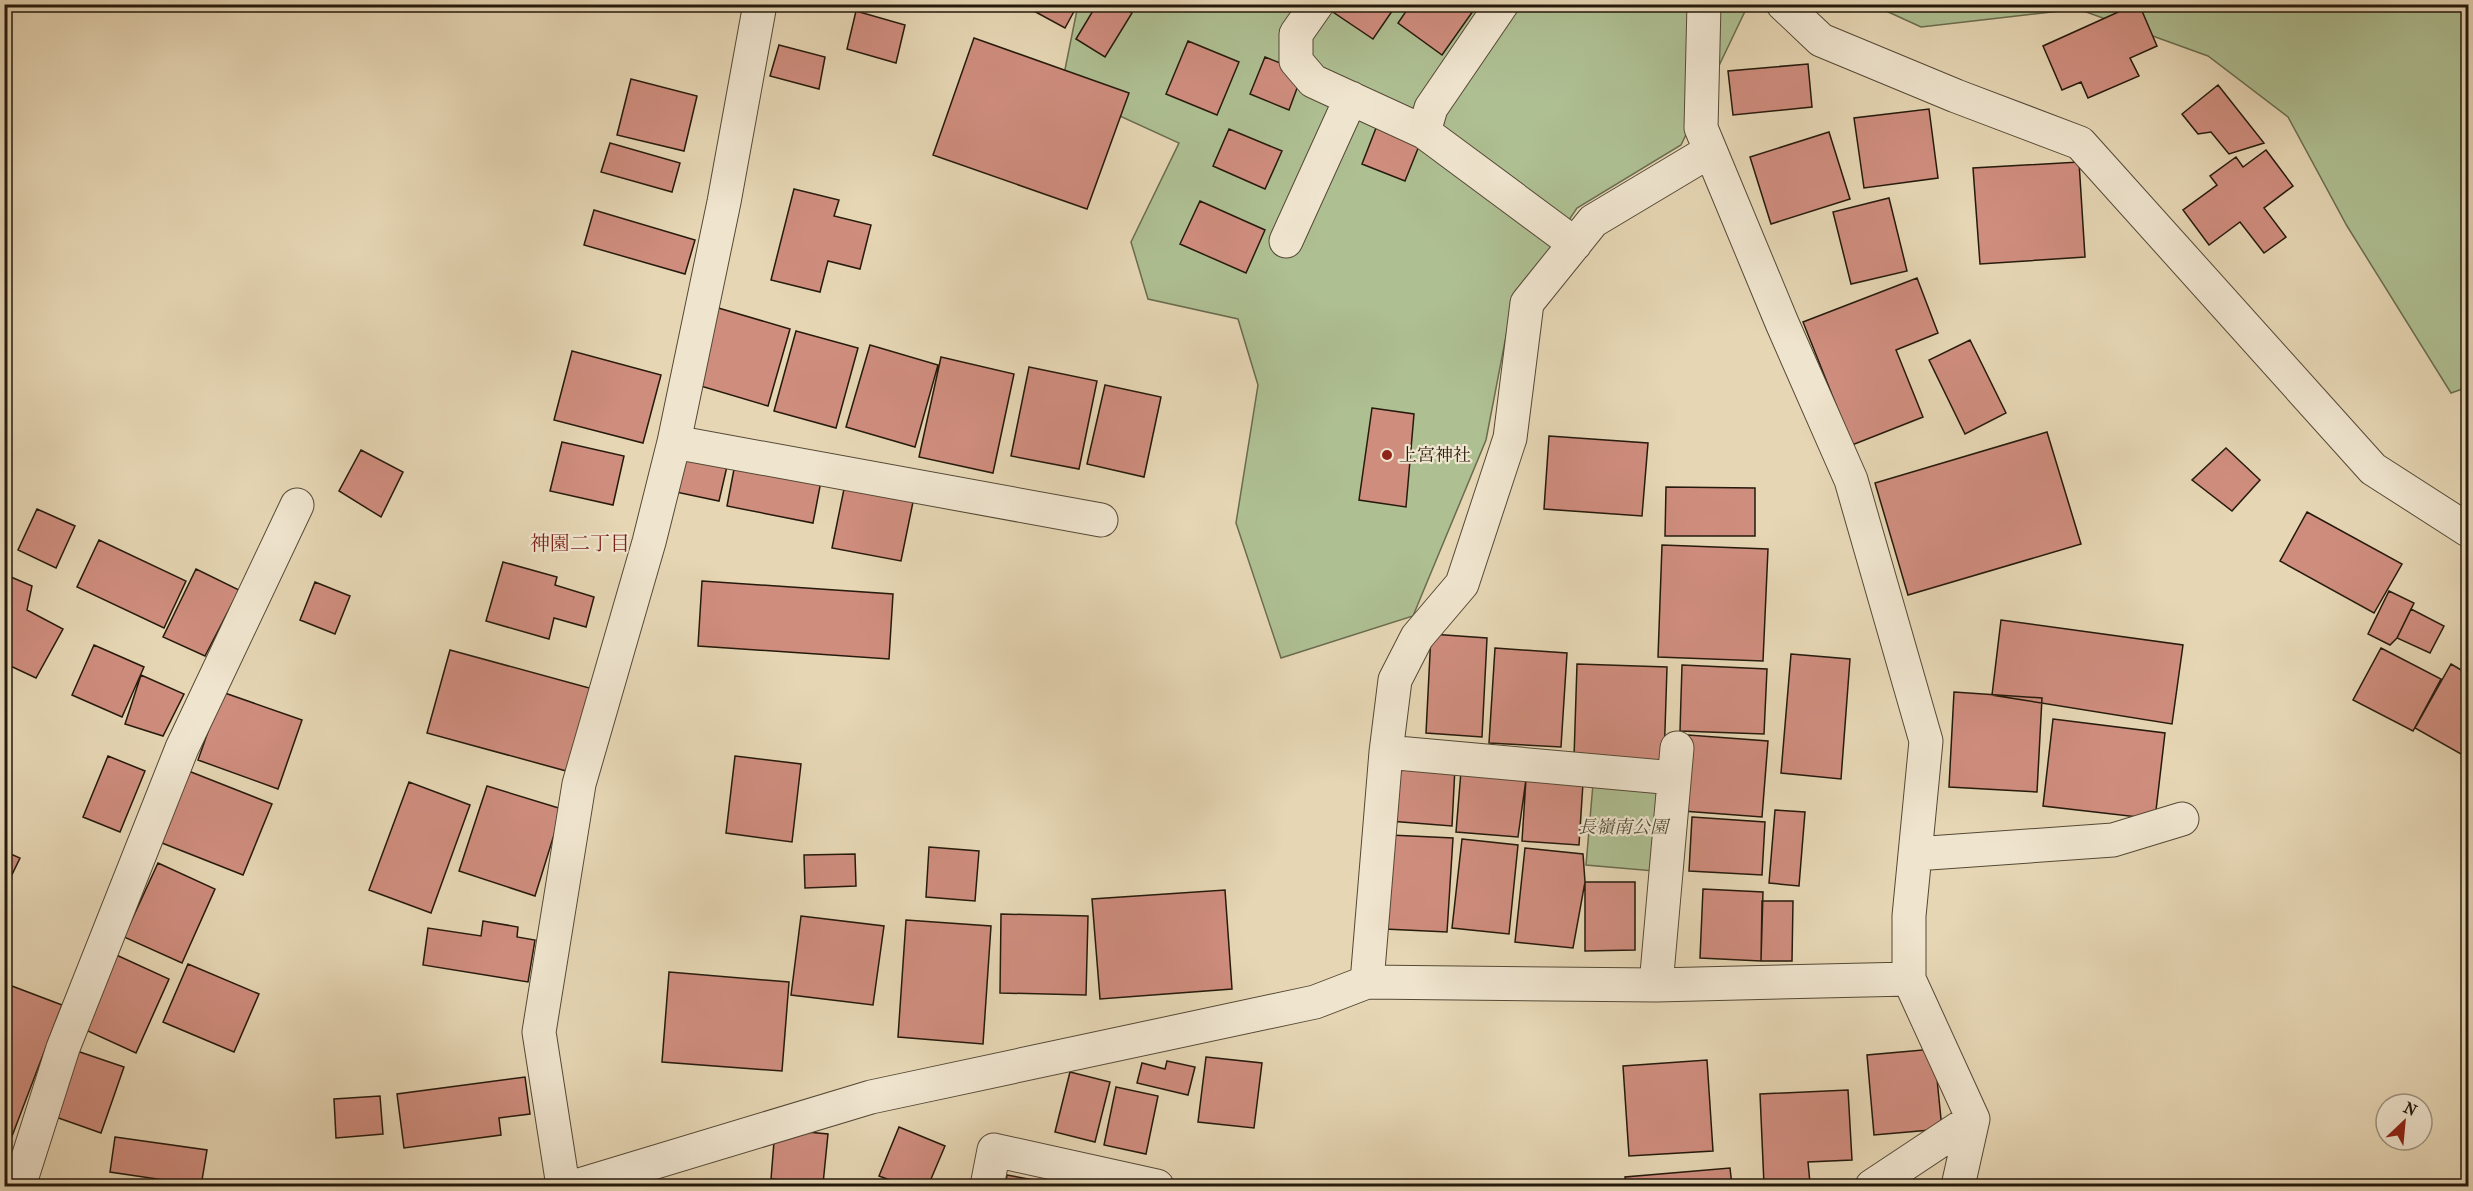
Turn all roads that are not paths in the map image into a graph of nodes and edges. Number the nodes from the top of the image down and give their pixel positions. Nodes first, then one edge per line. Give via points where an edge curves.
1 (760, 4) edge
2 (1317, 4) edge
3 (1502, 4) edge
4 (1704, 4) edge
5 (1783, 4) edge
6 (1350, 98) junction
7 (1424, 132) junction
8 (1710, 151) junction
9 (1286, 241) dead end
10 (1575, 244) junction
11 (674, 442) junction
12 (297, 505) dead end
13 (1101, 520) dead end
14 (2469, 530) edge
15 (1386, 752) junction
16 (2182, 819) dead end
17 (1915, 854) junction
18 (1909, 979) junction
19 (1367, 982) junction
20 (1656, 985) junction
21 (1973, 1119) junction
22 (19, 1186) edge
23 (563, 1186) edge
24 (576, 1186) edge
25 (987, 1186) edge
26 (1157, 1186) edge
27 (1872, 1186) edge
28 (1958, 1186) edge

1 - 11 street
2 - 6 street via 1296,34 1296,61 1313,81
3 - 7 street via 1431,108
4 - 8 street via 1701,128
5 - 14 street via 1821,40 2080,143 2373,468
6 - 7 street
6 - 9 street
7 - 10 street
8 - 10 street via 1593,221
8 - 17 street via 1854,491 1926,741
10 - 15 street via 1527,303 1510,438 1462,585 1417,637 1395,680
11 - 13 street
11 - 23 street via 579,784 539,1032
12 - 22 street via 177,759 63,1048
15 - 19 street
15 - 20 street via 1675,763
16 - 17 street via 2114,840
17 - 18 street via 1909,916
18 - 20 street
18 - 21 street
19 - 20 street
19 - 24 street via 1315,1002 871,1097
21 - 27 street
21 - 28 street
25 - 26 street via 994,1150

